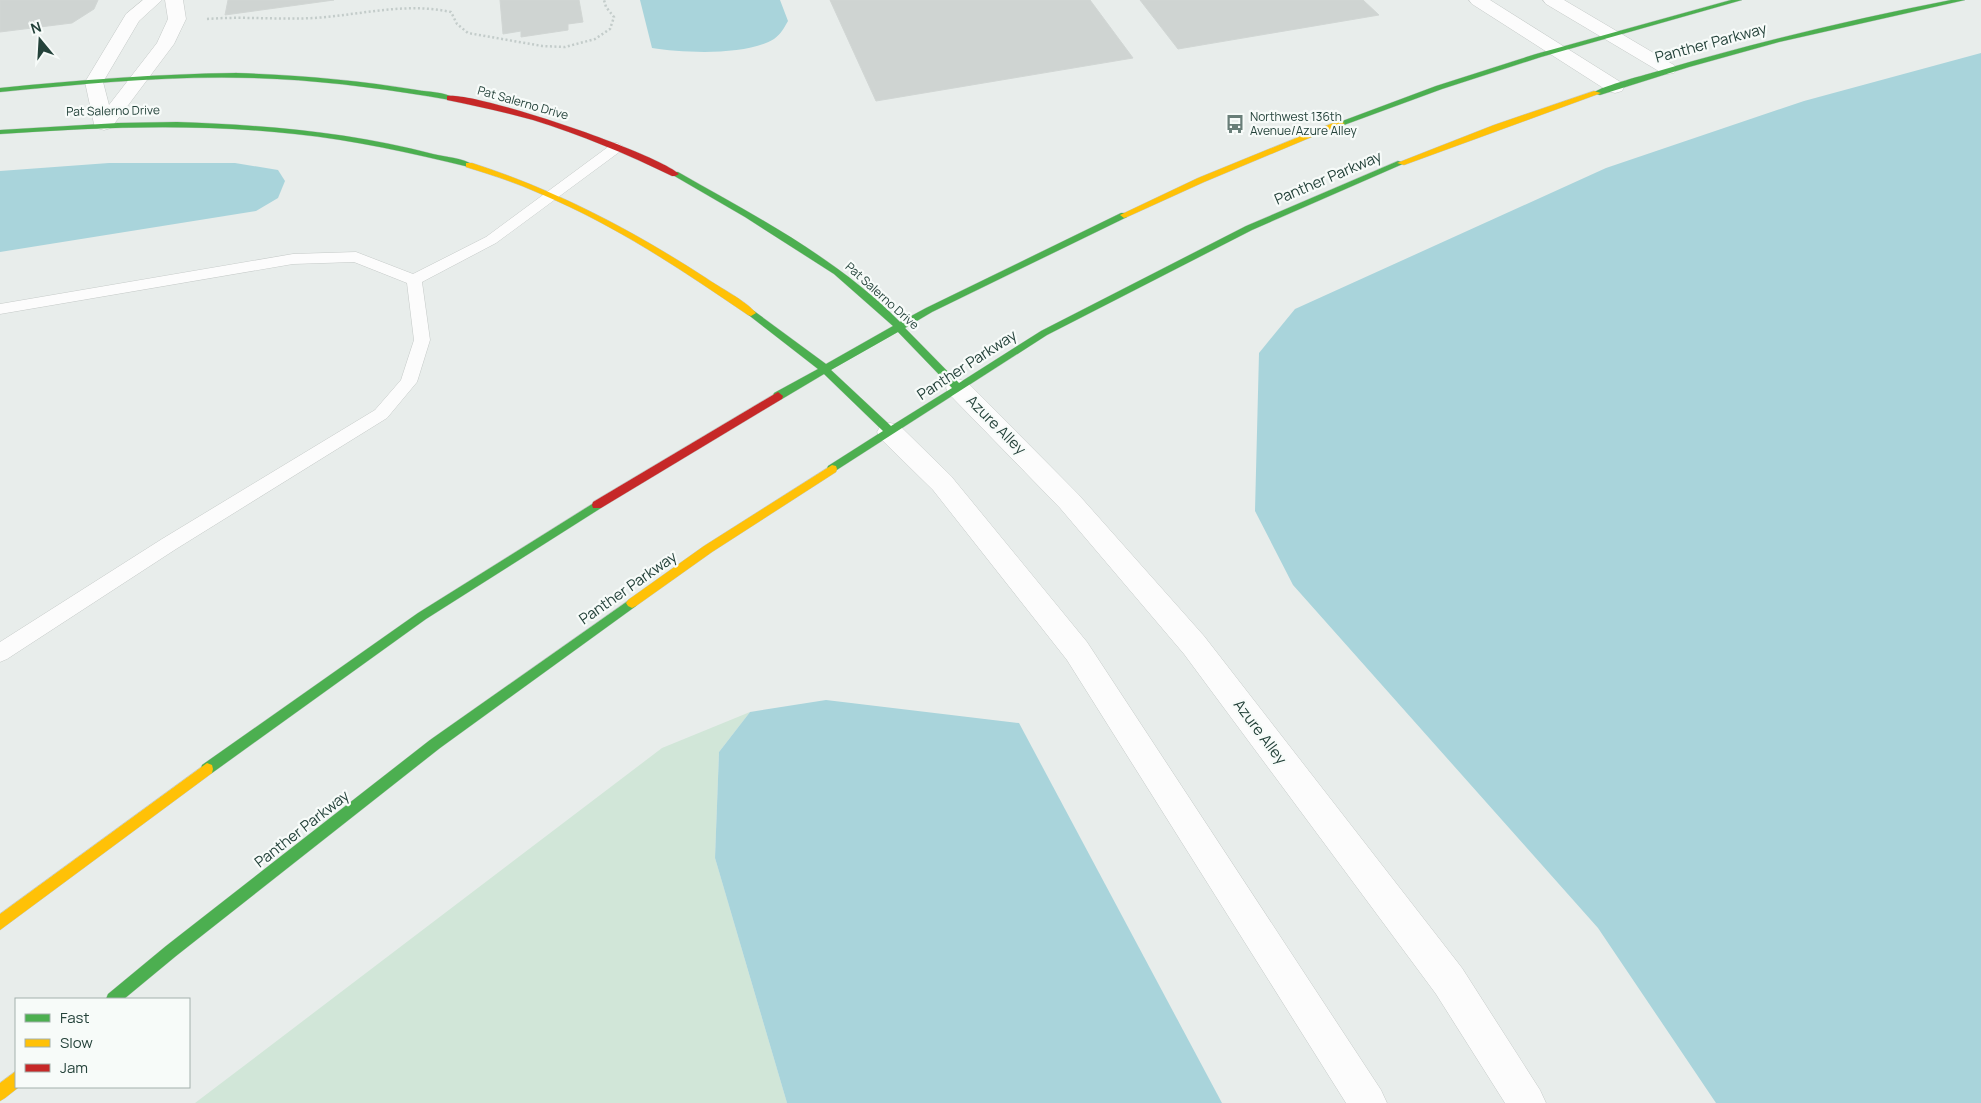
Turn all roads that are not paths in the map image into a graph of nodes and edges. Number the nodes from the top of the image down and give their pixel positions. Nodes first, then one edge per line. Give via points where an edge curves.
1 (153, 0) edge
2 (174, 0) edge
3 (1478, 0) edge
4 (1552, 0) edge
5 (1739, 0) edge
6 (1962, 0) edge
7 (1608, 34) junction
8 (1555, 49) junction
9 (1668, 69) junction
10 (140, 78) junction
11 (94, 82) junction
12 (1615, 87) junction
13 (0, 90) edge
14 (104, 124) junction
15 (0, 132) edge
16 (617, 147) junction
17 (554, 195) junction
18 (414, 280) junction
19 (0, 309) edge
20 (898, 327) junction
21 (825, 368) junction
22 (958, 388) junction
23 (890, 432) junction
24 (0, 653) edge
25 (0, 923) edge
26 (114, 998) edge
27 (15, 1081) edge
28 (0, 1093) edge
29 (1368, 1103) edge
30 (1527, 1103) edge

1 - 11 street via 132,18
2 - 10 street via 177,19 159,54
3 - 8 street
4 - 7 street
5 - 7 main road
6 - 9 main road, Panther Parkway via 1864,18
7 - 8 main road
7 - 9 street
8 - 12 street
8 - 20 main road via 1452,82 1276,146 1088,231
9 - 12 main road, Panther Parkway
10 - 11 main road, Pat Salerno Drive
10 - 14 street
10 - 16 main road, Pat Salerno Drive via 252,77 405,90 454,98 544,121
11 - 13 main road, Pat Salerno Drive
11 - 14 street
12 - 22 main road, Panther Parkway via 1393,166 1249,228 1044,333
14 - 15 main road, Pat Salerno Drive
14 - 17 main road, Pat Salerno Drive via 209,124 391,144 464,162
16 - 17 lane
16 - 20 main road, Pat Salerno Drive via 715,196 796,244 849,281
17 - 18 lane via 491,240
17 - 21 main road, Pat Salerno Drive via 674,259
18 - 19 lane via 356,257 293,259
18 - 24 lane via 422,340 409,382 381,414 169,544
20 - 21 main road
20 - 22 main road, Pat Salerno Drive
21 - 23 main road, Pat Salerno Drive
21 - 25 main road via 628,484 414,622 146,813
22 - 23 main road, Panther Parkway
22 - 30 street, Azure Alley via 1069,501 1194,645 1449,981
23 - 26 main road, Panther Parkway via 708,550 435,744
23 - 29 street via 942,483 1077,651
27 - 28 main road

